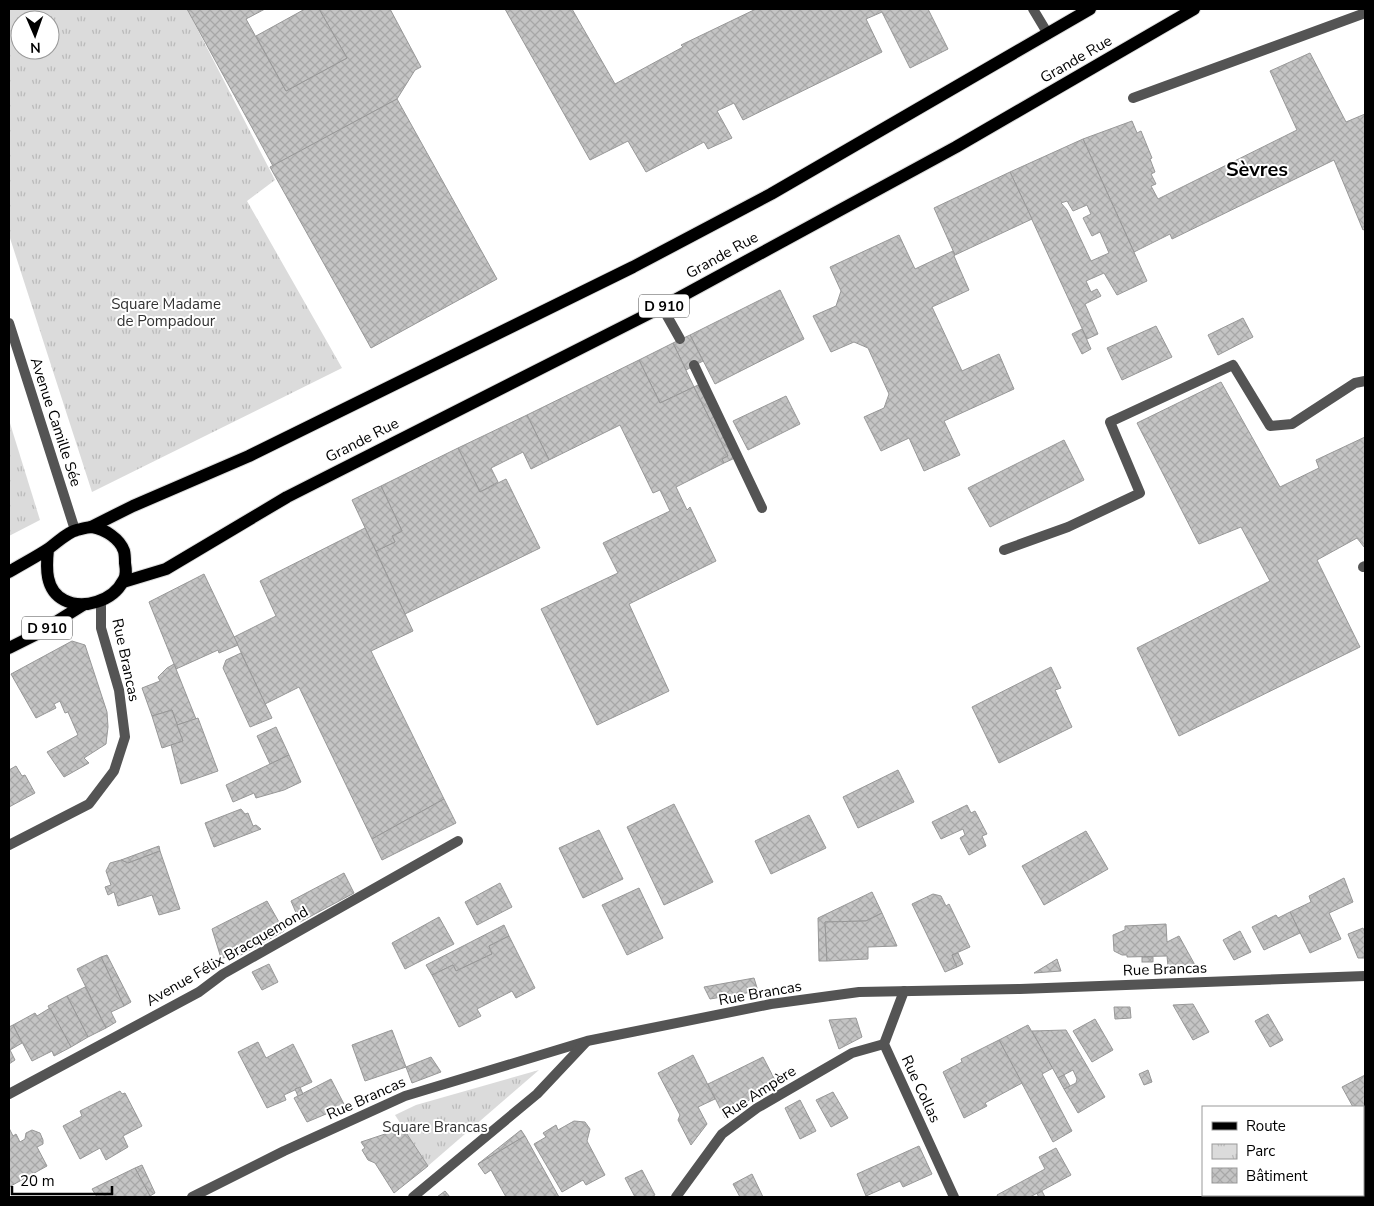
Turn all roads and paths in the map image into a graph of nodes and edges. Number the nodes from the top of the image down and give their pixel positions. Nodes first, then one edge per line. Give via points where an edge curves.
1 (1034, 9) edge
2 (1090, 9) edge
3 (1194, 9) edge
4 (1365, 13) edge
5 (1048, 34) junction
6 (1133, 98) dead end
7 (662, 307) junction
8 (9, 323) edge
9 (680, 339) dead end
10 (694, 365) dead end
11 (1365, 381) edge
12 (762, 508) dead end
13 (91, 527) junction
14 (75, 530) junction
15 (48, 549) junction
16 (1004, 550) dead end
17 (9, 572) edge
18 (123, 582) junction
19 (101, 601) junction
20 (83, 605) junction
21 (9, 648) edge
22 (458, 841) dead end
23 (9, 846) edge
24 (1365, 976) edge
25 (904, 991) junction
26 (587, 1041) junction
27 (884, 1044) junction
28 (9, 1094) edge
29 (192, 1197) edge
30 (413, 1197) edge
31 (676, 1197) edge
32 (954, 1197) edge

1 - 5 street
2 - 5 main road, Grande Rue
3 - 7 main road, Grande Rue / D 910 via 956,147
4 - 6 street
5 - 13 main road, Grande Rue via 771,194 633,266 249,456 158,494
7 - 9 street
7 - 18 main road, Grande Rue / D 910 via 287,497 166,569
8 - 14 street, Avenue Camille Sée
10 - 12 street
11 - 16 street via 1355,382 1292,424 1270,426 1234,365 1110,422 1140,493 1068,527
13 - 14 main road
13 - 18 main road via 118,540 124,552 126,573
14 - 15 main road
15 - 17 main road
15 - 20 main road via 48,580 55,595
18 - 19 main road, D 910
19 - 20 main road, D 910
19 - 23 street, Rue Brancas via 101,628 119,690 125,737 114,770 89,804
20 - 21 main road, D 910
22 - 28 street, Avenue Félix Bracquemond via 223,974 199,992
24 - 25 street, Rue Brancas
25 - 26 street, Rue Brancas via 859,992 771,1004
25 - 27 street, Rue Collas
26 - 29 street, Rue Brancas via 404,1096
26 - 30 street via 537,1094
27 - 31 street, Rue Ampère via 852,1053 750,1113 722,1134
27 - 32 street, Rue Collas

